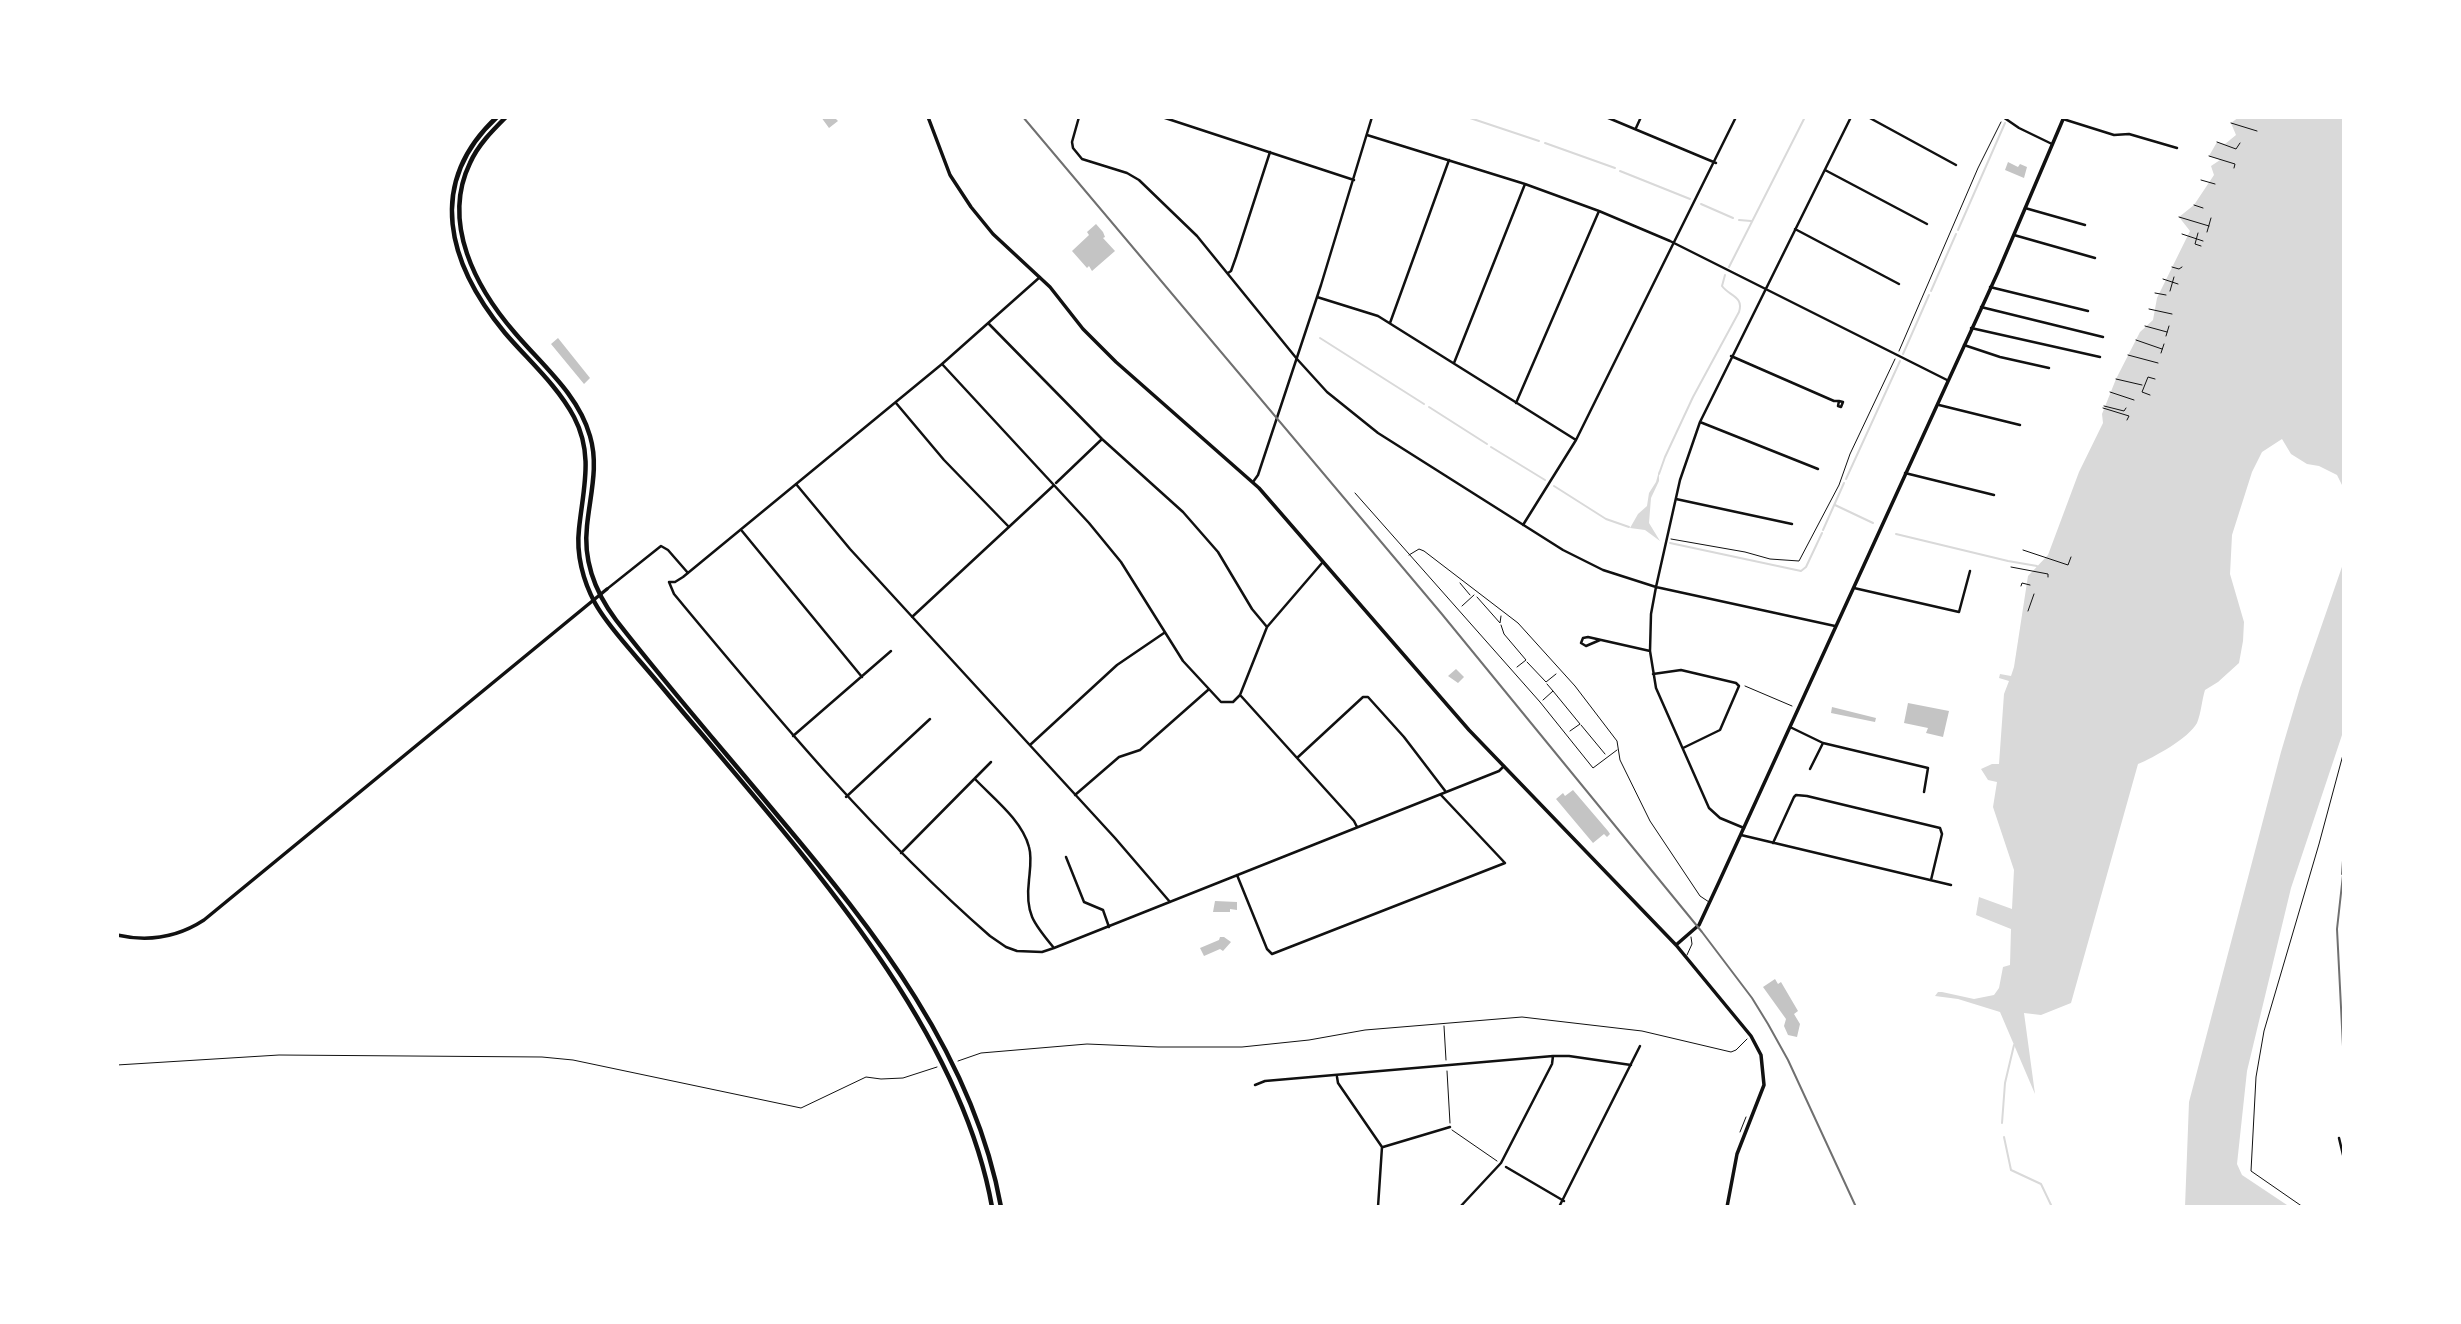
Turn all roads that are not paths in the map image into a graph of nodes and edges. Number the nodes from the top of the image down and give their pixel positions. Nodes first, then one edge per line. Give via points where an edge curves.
1 (497, 117) edge
2 (928, 117) edge
3 (1079, 117) edge
4 (1162, 117) edge
5 (1372, 117) edge
6 (1606, 117) edge
7 (1641, 117) edge
8 (1736, 117) edge
9 (1851, 117) edge
10 (1868, 117) edge
11 (2003, 117) edge
12 (506, 118) edge
13 (2064, 118) edge
14 (1636, 128) junction
15 (1367, 135) junction
16 (2052, 144) junction
17 (2177, 148) dead end
18 (1269, 152) junction
19 (1449, 160) junction
20 (1716, 163) junction
21 (1956, 164) dead end
22 (1825, 170) junction
23 (1354, 180) junction
24 (1525, 184) junction
25 (2025, 208) junction
26 (1599, 211) junction
27 (1927, 224) dead end
28 (2085, 225) dead end
29 (1795, 229) junction
30 (2014, 234) junction
31 (1675, 244) junction
32 (2095, 258) dead end
33 (1228, 273) junction
34 (1040, 277) junction
35 (1899, 284) dead end
36 (1990, 287) junction
37 (1765, 289) junction
38 (1317, 297) junction
39 (1981, 307) junction
40 (2088, 311) dead end
41 (988, 323) junction
42 (1390, 323) junction
43 (1971, 328) junction
44 (2103, 337) dead end
45 (1964, 345) junction
46 (1731, 356) junction
47 (2100, 357) dead end
48 (1297, 359) junction
49 (1454, 363) junction
50 (942, 364) junction
51 (2049, 368) dead end
52 (1948, 380) junction
53 (895, 402) junction
54 (1837, 402) dead end
55 (1516, 403) junction
56 (1936, 404) junction
57 (1700, 422) junction
58 (2020, 425) dead end
59 (1102, 439) junction
60 (1576, 440) junction
61 (1818, 469) dead end
62 (1905, 473) junction
63 (1253, 482) junction
64 (796, 484) junction
65 (1055, 484) junction
66 (1355, 493) dead end
67 (1994, 495) dead end
68 (1675, 499) junction
69 (1792, 524) dead end
70 (1523, 525) junction
71 (1009, 527) junction
72 (741, 530) junction
73 (1409, 555) junction
74 (1323, 562) junction
75 (1970, 571) dead end
76 (688, 573) junction
77 (1656, 587) junction
78 (1853, 588) junction
79 (607, 589) joint
80 (912, 617) junction
81 (1835, 626) junction
82 (1267, 627) junction
83 (1164, 633) junction
84 (1600, 640) junction
85 (891, 651) dead end
86 (1650, 651) junction
87 (1653, 674) junction
88 (862, 677) junction
89 (1208, 690) junction
90 (1240, 695) junction
91 (930, 719) dead end
92 (1790, 727) junction
93 (793, 736) junction
94 (1823, 743) junction
95 (1030, 745) junction
96 (1619, 748) junction
97 (1682, 748) junction
98 (1297, 758) junction
99 (991, 762) dead end
100 (1504, 766) junction
101 (1810, 769) dead end
102 (975, 779) junction
103 (1447, 792) junction
104 (1924, 792) dead end
105 (1441, 794) junction
106 (1075, 795) junction
107 (846, 797) junction
108 (1357, 827) junction
109 (1744, 828) junction
110 (1741, 835) junction
111 (1773, 843) junction
112 (901, 853) junction
113 (1066, 857) dead end
114 (1237, 875) junction
115 (1931, 880) junction
116 (1951, 885) dead end
117 (1170, 902) junction
118 (1709, 902) junction
119 (1108, 927) junction
120 (1690, 934) junction
121 (117, 935) edge
122 (1676, 945) junction
123 (1054, 948) junction
124 (1685, 957) junction
125 (1640, 1046) dead end
126 (1553, 1056) junction
127 (1631, 1065) junction
128 (1337, 1075) junction
129 (1255, 1085) dead end
130 (1450, 1128) road end
131 (2339, 1138) dead end
132 (1382, 1147) junction
133 (2344, 1159) edge
134 (1506, 1167) dead end
135 (1564, 1201) junction
136 (992, 1207) edge
137 (1001, 1207) edge
138 (1378, 1207) edge
139 (1460, 1207) edge
140 (1559, 1207) edge
141 (1727, 1207) edge

1 - 136 highway via 462,162 452,197 454,236 468,277 485,306 554,388 578,425 587,469 579,551 594,600 811,866 880,961 929,1039 956,1093
2 - 34 main road via 947,169 971,207
3 - 33 street via 1072,142 1077,154 1139,180
4 - 18 street
5 - 15 street
6 - 14 street
7 - 14 street
8 - 20 street
9 - 22 street
10 - 21 street
11 - 16 street
12 - 137 highway via 486,138 467,170 460,196 461,229 472,268 490,301 565,389 586,425 595,467 586,534 594,583 616,620 822,867 895,967 967,1095 989,1152
13 - 16 main road
13 - 17 street via 2114,135 2129,134
14 - 20 street
15 - 19 street
15 - 23 street
16 - 25 main road
18 - 23 street
18 - 33 street
19 - 24 street
19 - 42 street
20 - 31 street
22 - 27 street
22 - 29 street
23 - 38 street
24 - 26 street
24 - 49 street
25 - 28 street
25 - 30 main road
26 - 31 street
26 - 55 street
29 - 35 street
29 - 37 street
30 - 32 street
30 - 36 main road
31 - 37 street
31 - 60 street
33 - 48 street
34 - 41 street
34 - 63 main road via 1100,347
36 - 39 main road
36 - 40 street
37 - 46 street
37 - 52 street
38 - 42 street
38 - 48 street
39 - 43 main road
39 - 44 street
41 - 50 street
41 - 59 street
42 - 49 street
43 - 45 main road
43 - 47 street
45 - 51 street
45 - 52 main road
46 - 54 street
46 - 57 street
48 - 63 street
48 - 70 street via 1340,405 1367,425
49 - 55 street
50 - 53 street
50 - 65 street
52 - 56 main road
53 - 64 street
53 - 71 street
55 - 60 street
56 - 58 street
56 - 62 main road
57 - 61 street
57 - 68 street
59 - 65 street
59 - 82 street via 1171,499 1206,537
60 - 70 street
62 - 67 street
62 - 78 main road
63 - 74 main road
64 - 72 street
64 - 80 street
65 - 71 street
65 - 83 street via 1121,562
66 - 73 lane
68 - 69 street
68 - 77 street
70 - 77 street via 1590,564
71 - 80 street
72 - 76 street
72 - 88 street
73 - 96 lane via 1424,551 1518,623
73 - 96 lane via 1593,768
74 - 82 street
74 - 100 main road
75 - 78 street via 1959,612
76 - 79 street via 661,546
76 - 93 street via 669,582 674,594
77 - 81 street
77 - 86 street
78 - 81 main road
79 - 121 main road via 204,920 163,937
80 - 95 street
81 - 92 main road
82 - 90 street
83 - 89 street
83 - 95 street via 1117,665
84 - 84 street via 1586,636 1581,643 1586,646
84 - 86 street
85 - 88 street
86 - 87 street
87 - 97 street
87 - 97 street via 1686,671 1739,686 1720,730
88 - 93 street
89 - 90 street via 1223,703
89 - 106 street via 1140,750 1119,757
90 - 98 street
91 - 107 street
92 - 94 street
92 - 109 main road
93 - 107 street
94 - 101 street
94 - 104 street via 1928,768
95 - 106 street
96 - 118 lane via 1620,760 1650,821 1700,897
97 - 109 street via 1709,808
98 - 103 street via 1368,697
98 - 108 street
99 - 102 street
100 - 103 street
100 - 122 main road
102 - 112 street
102 - 123 street via 1024,834 1030,859 1028,910
103 - 105 street
105 - 108 street
105 - 114 street via 1506,863 1272,954
106 - 117 street
107 - 112 street
108 - 114 street
109 - 110 main road
110 - 111 street
110 - 118 main road
111 - 115 street
111 - 115 street via 1794,797 1800,795 1940,828
112 - 123 street via 1006,947 1029,953
113 - 119 street via 1084,902 1103,910
114 - 117 street
115 - 116 street
117 - 119 street
118 - 120 main road
119 - 123 street
120 - 122 main road
120 - 124 lane via 1692,944
122 - 124 main road
124 - 141 main road via 1751,1036 1764,1074 1760,1098 1737,1153
125 - 127 street
126 - 127 street
126 - 128 street
126 - 139 street via 1501,1163
127 - 135 street
128 - 129 street
128 - 132 street
130 - 132 street
131 - 133 street
132 - 138 street
134 - 135 street
135 - 140 street

